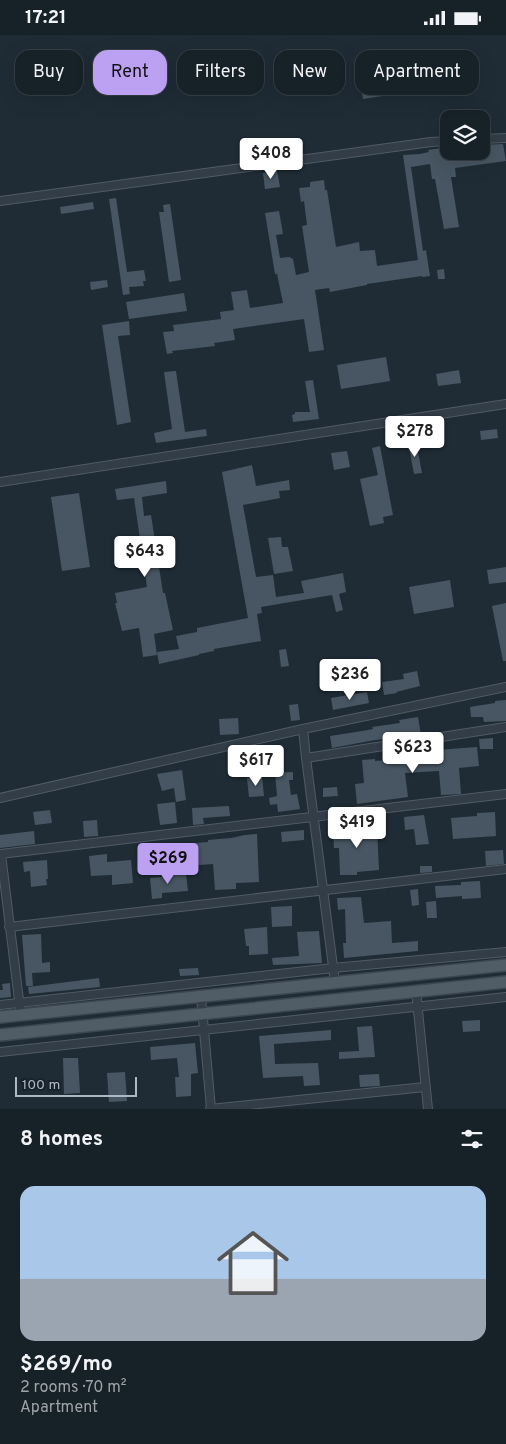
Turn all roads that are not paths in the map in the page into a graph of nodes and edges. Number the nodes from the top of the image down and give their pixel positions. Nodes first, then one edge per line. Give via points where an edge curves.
1 (506, 138) edge
2 (490, 139) edge
3 (440, 142) edge
4 (0, 201) edge
5 (506, 404) edge
6 (0, 482) edge
7 (506, 687) edge
8 (506, 727) edge
9 (302, 729) junction
10 (306, 758) junction
11 (506, 794) edge
12 (0, 798) edge
13 (313, 816) junction
14 (0, 854) edge
15 (506, 869) edge
16 (323, 891) junction
17 (10, 927) junction
18 (506, 952) edge
19 (506, 965) edge
20 (333, 968) junction
21 (335, 982) junction
22 (506, 982) edge
23 (416, 991) junction
24 (201, 997) junction
25 (506, 997) edge
26 (20, 1003) junction
27 (0, 1005) edge
28 (417, 1007) junction
29 (201, 1014) junction
30 (21, 1015) junction
31 (0, 1017) edge
32 (203, 1030) junction
33 (0, 1035) edge
34 (0, 1052) edge
35 (425, 1087) junction
36 (211, 1109) edge
37 (428, 1109) edge

1 - 2 street
3 - 4 street
5 - 6 street
7 - 9 street
8 - 10 street
9 - 10 street
9 - 12 street
10 - 13 street
11 - 13 street
13 - 14 street
13 - 16 street
14 - 17 street
15 - 16 street
16 - 17 street
16 - 20 street
17 - 26 street
18 - 20 street
19 - 21 main road
20 - 21 street
20 - 26 street
21 - 24 main road
22 - 23 main road
23 - 28 street
23 - 29 main road
24 - 29 street
24 - 30 main road
25 - 28 street
26 - 27 street
26 - 30 street
28 - 32 street
28 - 35 street
29 - 32 street
29 - 33 main road
30 - 31 main road
32 - 34 street
32 - 36 street
35 - 36 street
35 - 37 street

